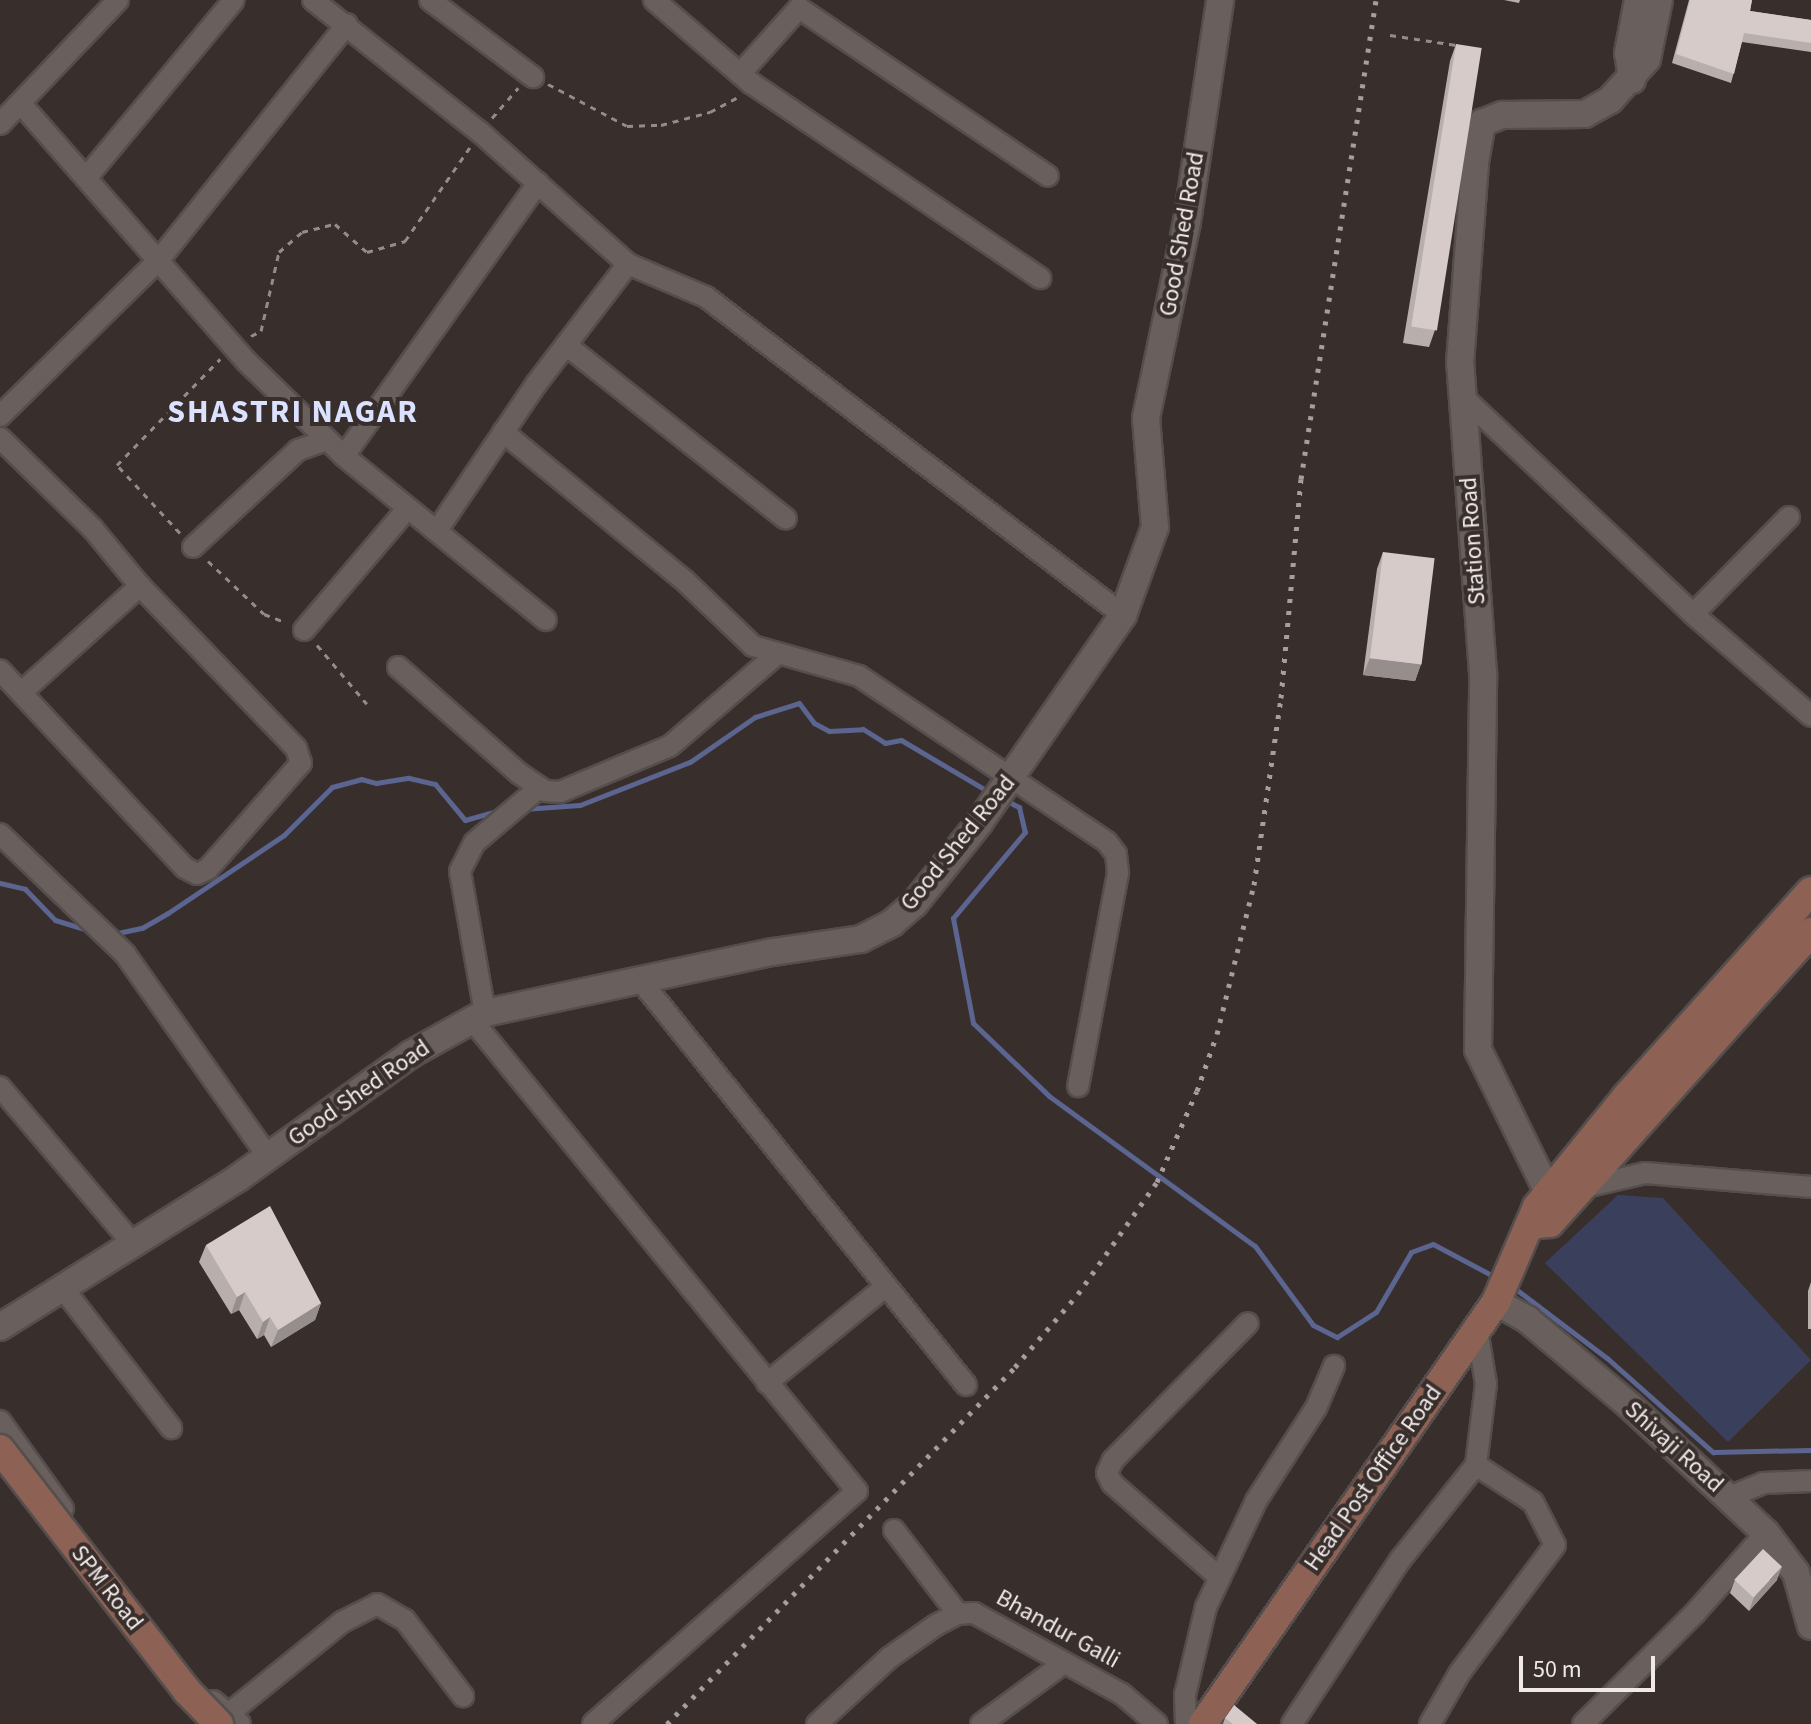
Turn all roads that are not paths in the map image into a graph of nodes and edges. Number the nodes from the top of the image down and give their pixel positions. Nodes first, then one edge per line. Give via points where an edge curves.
1 (118, 0) edge
2 (234, 0) edge
3 (313, 0) edge
4 (430, 0) edge
5 (654, 0) edge
6 (1220, 0) edge
7 (1638, 0) edge
8 (1659, 0) edge
9 (791, 4) edge
10 (347, 24) junction
11 (740, 74) junction
12 (533, 77) road end
13 (1632, 80) junction
14 (21, 104) junction
15 (0, 124) edge
16 (1048, 176) dead end
17 (86, 178) junction
18 (538, 183) junction
19 (158, 261) junction
20 (628, 264) junction
21 (1040, 278) dead end
22 (566, 345) junction
23 (1463, 397) junction
24 (0, 416) edge
25 (503, 432) junction
26 (0, 438) edge
27 (327, 440) junction
28 (344, 456) junction
29 (407, 509) junction
30 (1789, 517) dead end
31 (786, 519) dead end
32 (438, 529) junction
33 (193, 547) road end
34 (140, 586) junction
35 (1693, 614) junction
36 (1123, 615) junction
37 (546, 620) dead end
38 (304, 630) road end
39 (775, 656) junction
40 (398, 667) dead end
41 (0, 670) edge
42 (24, 690) junction
43 (1811, 716) edge
44 (539, 788) junction
45 (1002, 792) junction
46 (0, 834) edge
47 (1811, 891) edge
48 (1811, 932) edge
49 (640, 980) junction
50 (478, 1017) junction
51 (1078, 1086) dead end
52 (0, 1087) edge
53 (268, 1157) junction
54 (1583, 1187) junction
55 (1811, 1187) edge
56 (1548, 1192) junction
57 (1530, 1225) junction
58 (133, 1244) junction
59 (1502, 1284) junction
60 (61, 1286) junction
61 (884, 1288) junction
62 (1248, 1323) dead end
63 (0, 1327) edge
64 (1477, 1329) junction
65 (1334, 1366) dead end
66 (767, 1383) junction
67 (966, 1385) dead end
68 (0, 1421) edge
69 (171, 1428) dead end
70 (0, 1449) edge
71 (1476, 1465) junction
72 (0, 1471) edge
73 (1811, 1481) edge
74 (1729, 1497) junction
75 (894, 1530) dead end
76 (1766, 1533) junction
77 (1804, 1577) edge
78 (1220, 1578) junction
79 (958, 1614) junction
80 (1811, 1626) edge
81 (1064, 1663) junction
82 (463, 1696) dead end
83 (225, 1722) edge
84 (203, 1724) edge
85 (593, 1724) edge
86 (817, 1724) edge
87 (981, 1724) edge
88 (1157, 1724) edge
89 (1186, 1724) edge
90 (1203, 1724) edge
91 (1292, 1724) edge
92 (1430, 1724) edge
93 (1583, 1724) edge

1 - 14 street
2 - 17 street
3 - 10 street
4 - 12 street
5 - 11 street
6 - 36 street, Good Shed Road via 1187,222 1146,418 1155,527
7 - 13 street via 1628,53
8 - 13 street, Station Road via 1647,59
9 - 11 street
9 - 16 street
10 - 18 street
10 - 19 street
11 - 21 street
13 - 23 street, Station Road via 1585,114 1502,115 1482,123 1460,363
14 - 15 street
14 - 17 street
17 - 19 street
18 - 20 street
18 - 28 street
19 - 24 street
19 - 27 street
20 - 22 street
20 - 36 street via 706,297
22 - 25 street
22 - 31 street
23 - 35 street
23 - 56 street, Station Road via 1483,673 1478,1050
25 - 32 street
25 - 39 street via 684,580 720,619
26 - 34 street via 93,529
27 - 28 street
27 - 33 street via 298,450
28 - 29 street
29 - 32 street
29 - 38 street
30 - 35 street
32 - 37 street
34 - 42 street
34 - 42 street via 301,757 298,767 208,869 197,874 185,868
35 - 43 street
36 - 45 street, Good Shed Road
39 - 44 street via 670,746 569,790
39 - 45 street via 859,676
40 - 44 street
41 - 42 street
44 - 50 street via 474,843 460,871
45 - 49 street, Good Shed Road via 915,903 892,923 861,939
45 - 51 street via 1107,842 1116,854 1118,873
46 - 53 street via 125,954
47 - 56 main road, Head Post Office Road
48 - 54 main road
49 - 50 street, Good Shed Road
49 - 61 street
50 - 53 street, Good Shed Road via 411,1054
50 - 66 street
52 - 58 street
53 - 58 street, Good Shed Road
54 - 55 street via 1645,1173
54 - 56 street
54 - 57 main road via 1550,1223
56 - 57 main road, Head Post Office Road
57 - 59 main road, Head Post Office Road
58 - 60 street, Good Shed Road
59 - 64 main road, Head Post Office Road
59 - 74 street, Shivaji Road via 1535,1326
60 - 63 street, Good Shed Road
60 - 69 street
61 - 66 street
61 - 67 street
62 - 78 street via 1113,1460 1107,1473
64 - 71 street via 1486,1384
64 - 90 main road, Head Post Office Road
65 - 78 street via 1316,1408 1256,1501
66 - 85 street via 857,1491
68 - 83 street
70 - 83 main road, SPM Road, bridge via 187,1691
71 - 91 street via 1401,1559
71 - 92 street via 1533,1502 1555,1545 1459,1674
72 - 84 street
73 - 74 street via 1763,1483
74 - 76 street, Shivaji Road
75 - 79 street
76 - 77 street, Shivaji Road
76 - 93 street via 1696,1612
77 - 80 street, Shivaji Road
78 - 89 street via 1206,1607 1185,1695
79 - 81 street, Bhandur Galli via 974,1613 1013,1631
79 - 86 street, Bhandur Galli via 889,1658
81 - 87 street
81 - 88 street, Bhandur Galli via 1122,1694
82 - 83 street via 405,1620 377,1604 342,1622

